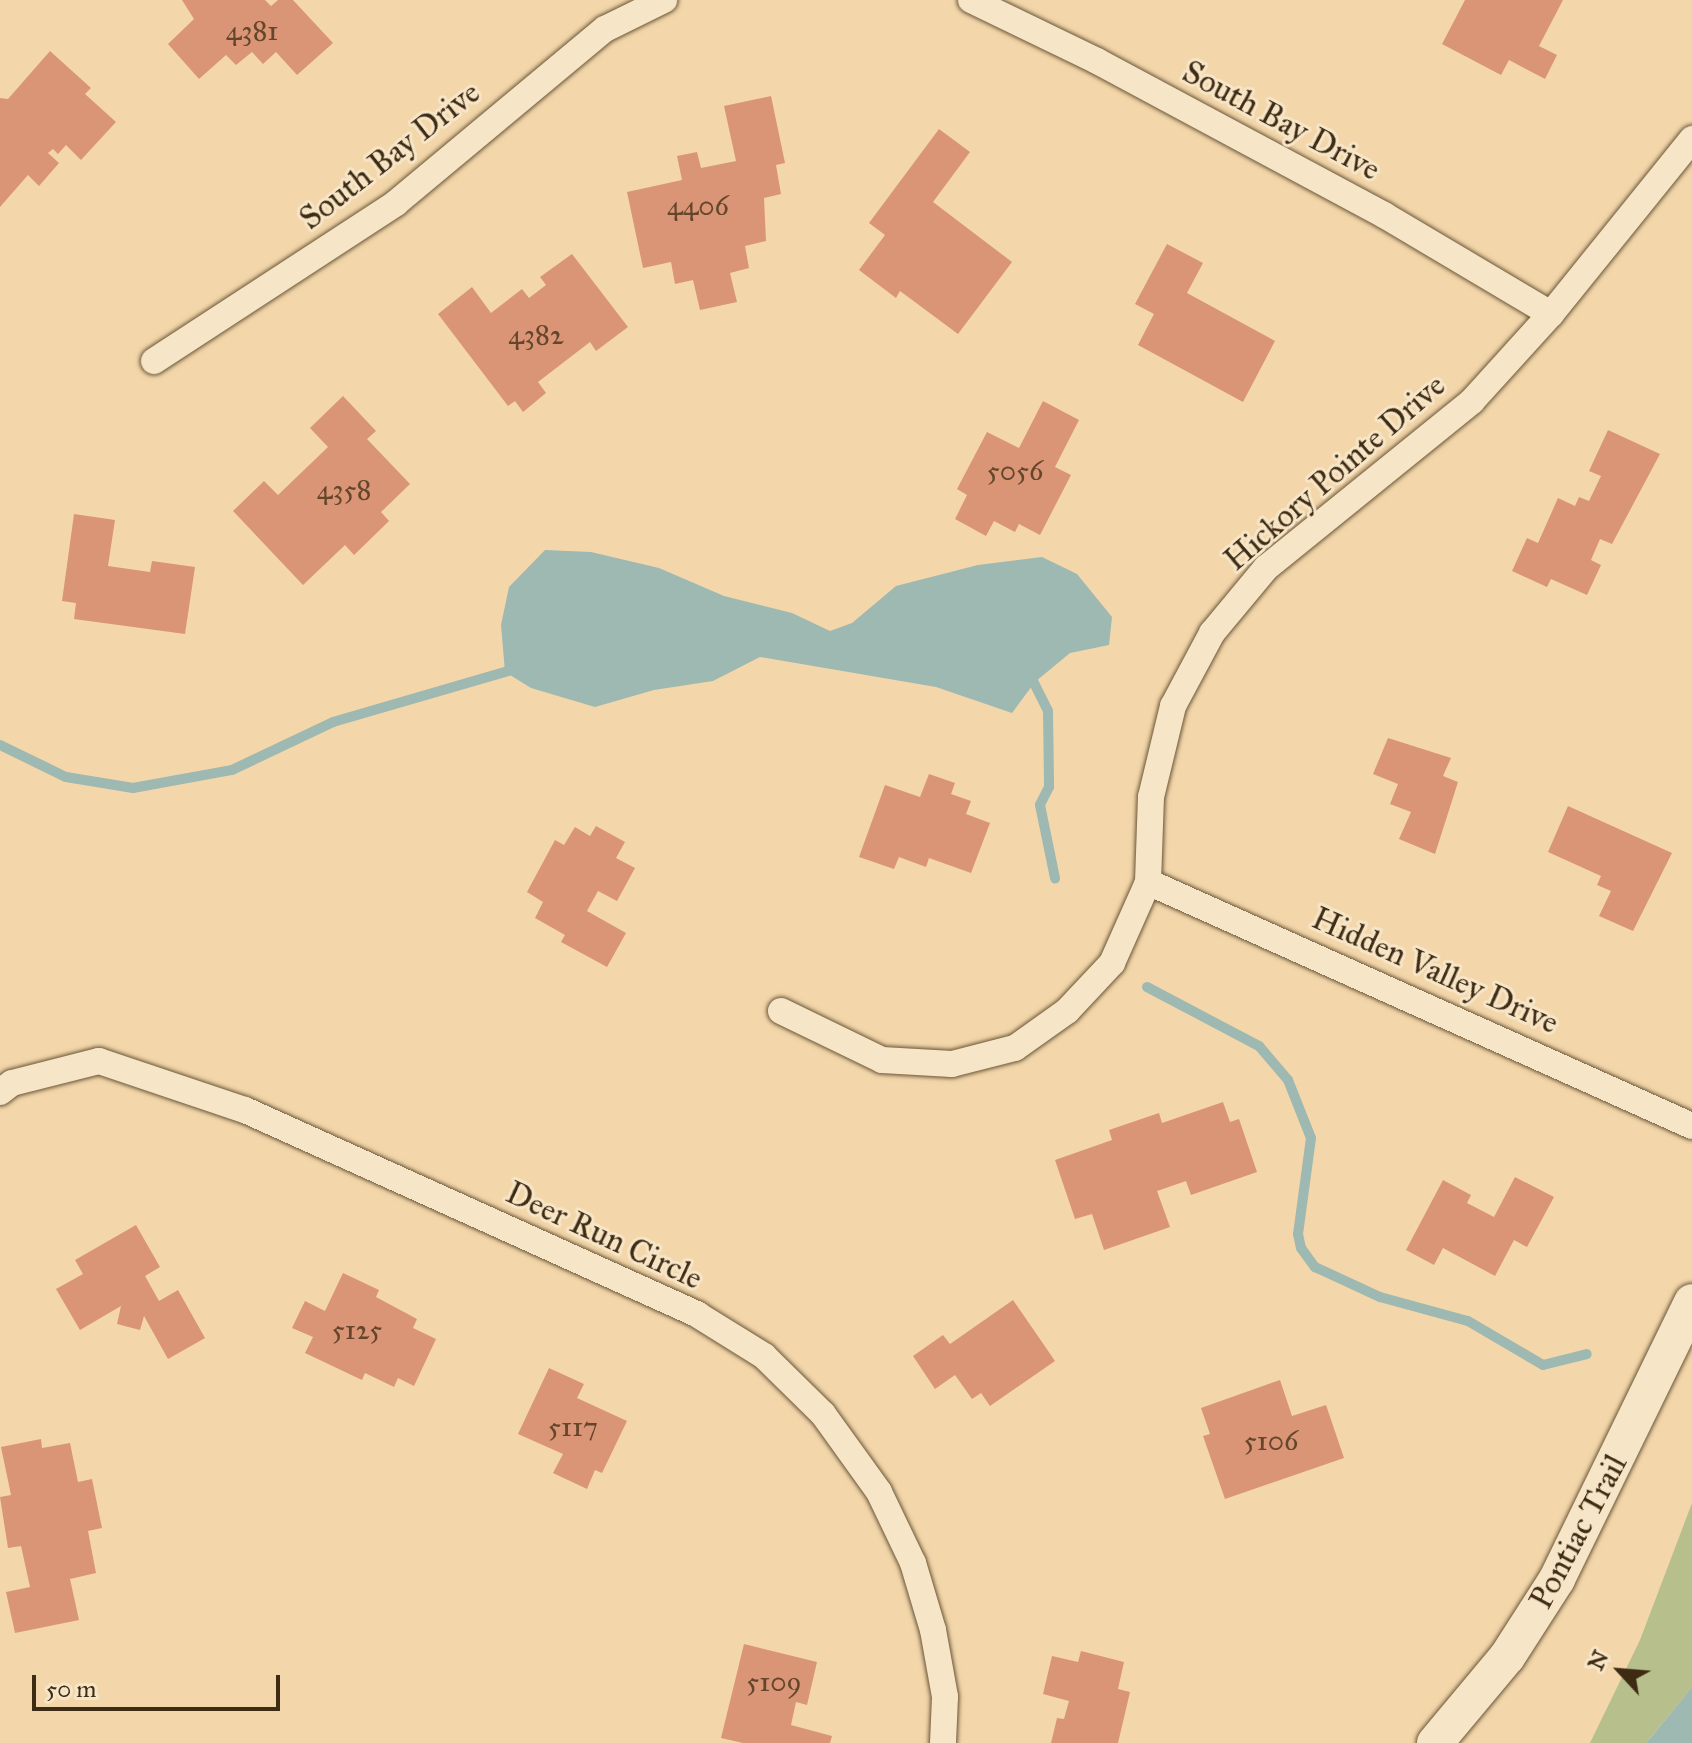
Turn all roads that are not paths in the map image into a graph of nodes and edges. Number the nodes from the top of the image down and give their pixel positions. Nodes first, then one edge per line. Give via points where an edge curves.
1 (664, 0) edge
2 (971, 0) edge
3 (1692, 139) edge
4 (1551, 314) junction
5 (154, 361) dead end
6 (1148, 882) junction
7 (781, 1011) dead end
8 (0, 1092) edge
9 (1692, 1126) edge
10 (1692, 1302) edge
11 (943, 1743) edge
12 (1435, 1743) edge

1 - 5 street, South Bay Drive via 605,29 396,203
2 - 4 street, South Bay Drive via 1372,208
3 - 4 street, Hickory Pointe Drive
4 - 6 street, Hickory Pointe Drive via 1443,427 1266,568 1212,633 1173,706 1151,797
6 - 7 street, Hickory Pointe Drive via 1112,963 1067,1011 1015,1048 952,1064 882,1060
6 - 9 street, Hidden Valley Drive
8 - 11 street, Deer Run Circle via 12,1083 99,1061 245,1110 698,1315 764,1356 823,1414 871,1481 913,1563 942,1684
10 - 12 main road, Pontiac Trail via 1557,1579 1507,1657

